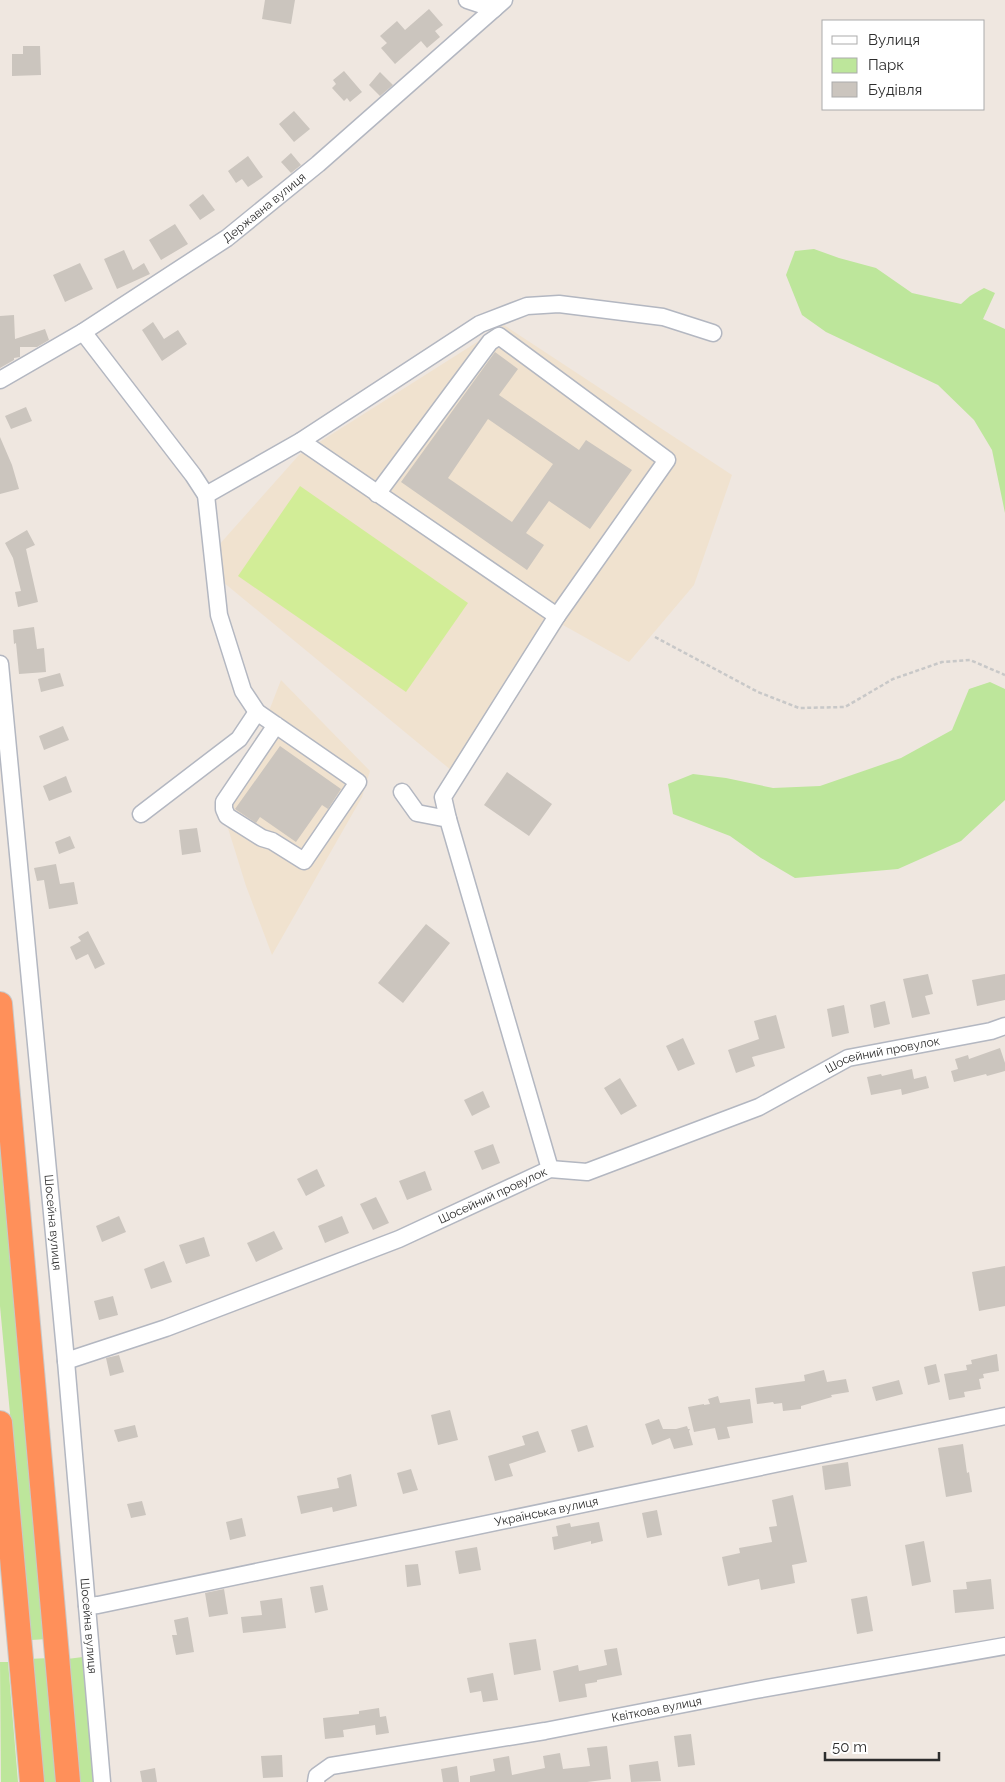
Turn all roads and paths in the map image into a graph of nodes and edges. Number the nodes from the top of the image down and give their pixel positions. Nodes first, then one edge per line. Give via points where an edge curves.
1 (467, 0) edge
2 (499, 4) edge
3 (82, 332) junction
4 (713, 333) dead end
5 (0, 380) edge
6 (301, 441) junction
7 (378, 494) junction
8 (206, 495) junction
9 (557, 616) junction
10 (655, 637) dead end
11 (0, 664) edge
12 (1005, 675) edge
13 (257, 712) junction
14 (276, 725) junction
15 (402, 792) dead end
16 (141, 814) dead end
17 (448, 819) junction
18 (0, 1004) edge
19 (1005, 1026) edge
20 (550, 1169) junction
21 (66, 1361) junction
22 (1005, 1416) edge
23 (0, 1422) edge
24 (87, 1606) junction
25 (1005, 1646) edge
26 (32, 1782) edge
27 (68, 1782) edge
28 (102, 1782) edge
29 (316, 1782) edge

1 - 2 street
2 - 3 street, Державна вулиця via 318,164 227,238
3 - 5 street, Державна вулиця
3 - 8 street
4 - 6 street via 663,317 559,304 527,306 480,324
6 - 7 street
6 - 8 street
7 - 9 street
7 - 9 street via 490,342 499,336 667,460
8 - 13 street via 219,615 243,691
9 - 17 street via 443,797
10 - 12 path via 758,692 799,708 845,707 893,679 942,662 970,660
11 - 21 street, Шосейна вулиця
13 - 14 street
13 - 16 street via 239,739
14 - 14 street via 358,782 304,861 227,816 224,810 224,802
15 - 17 street via 417,813
17 - 20 street
18 - 27 highway
19 - 20 street, Шосейний провулок via 848,1058 759,1107 587,1172
20 - 21 street, Шосейний провулок via 399,1239 166,1328
21 - 24 street, Шосейна вулиця
22 - 24 street, Українська вулиця
23 - 26 highway
24 - 28 street, Шосейна вулиця
25 - 29 street, Квіткова вулиця via 545,1731 331,1766 317,1776

